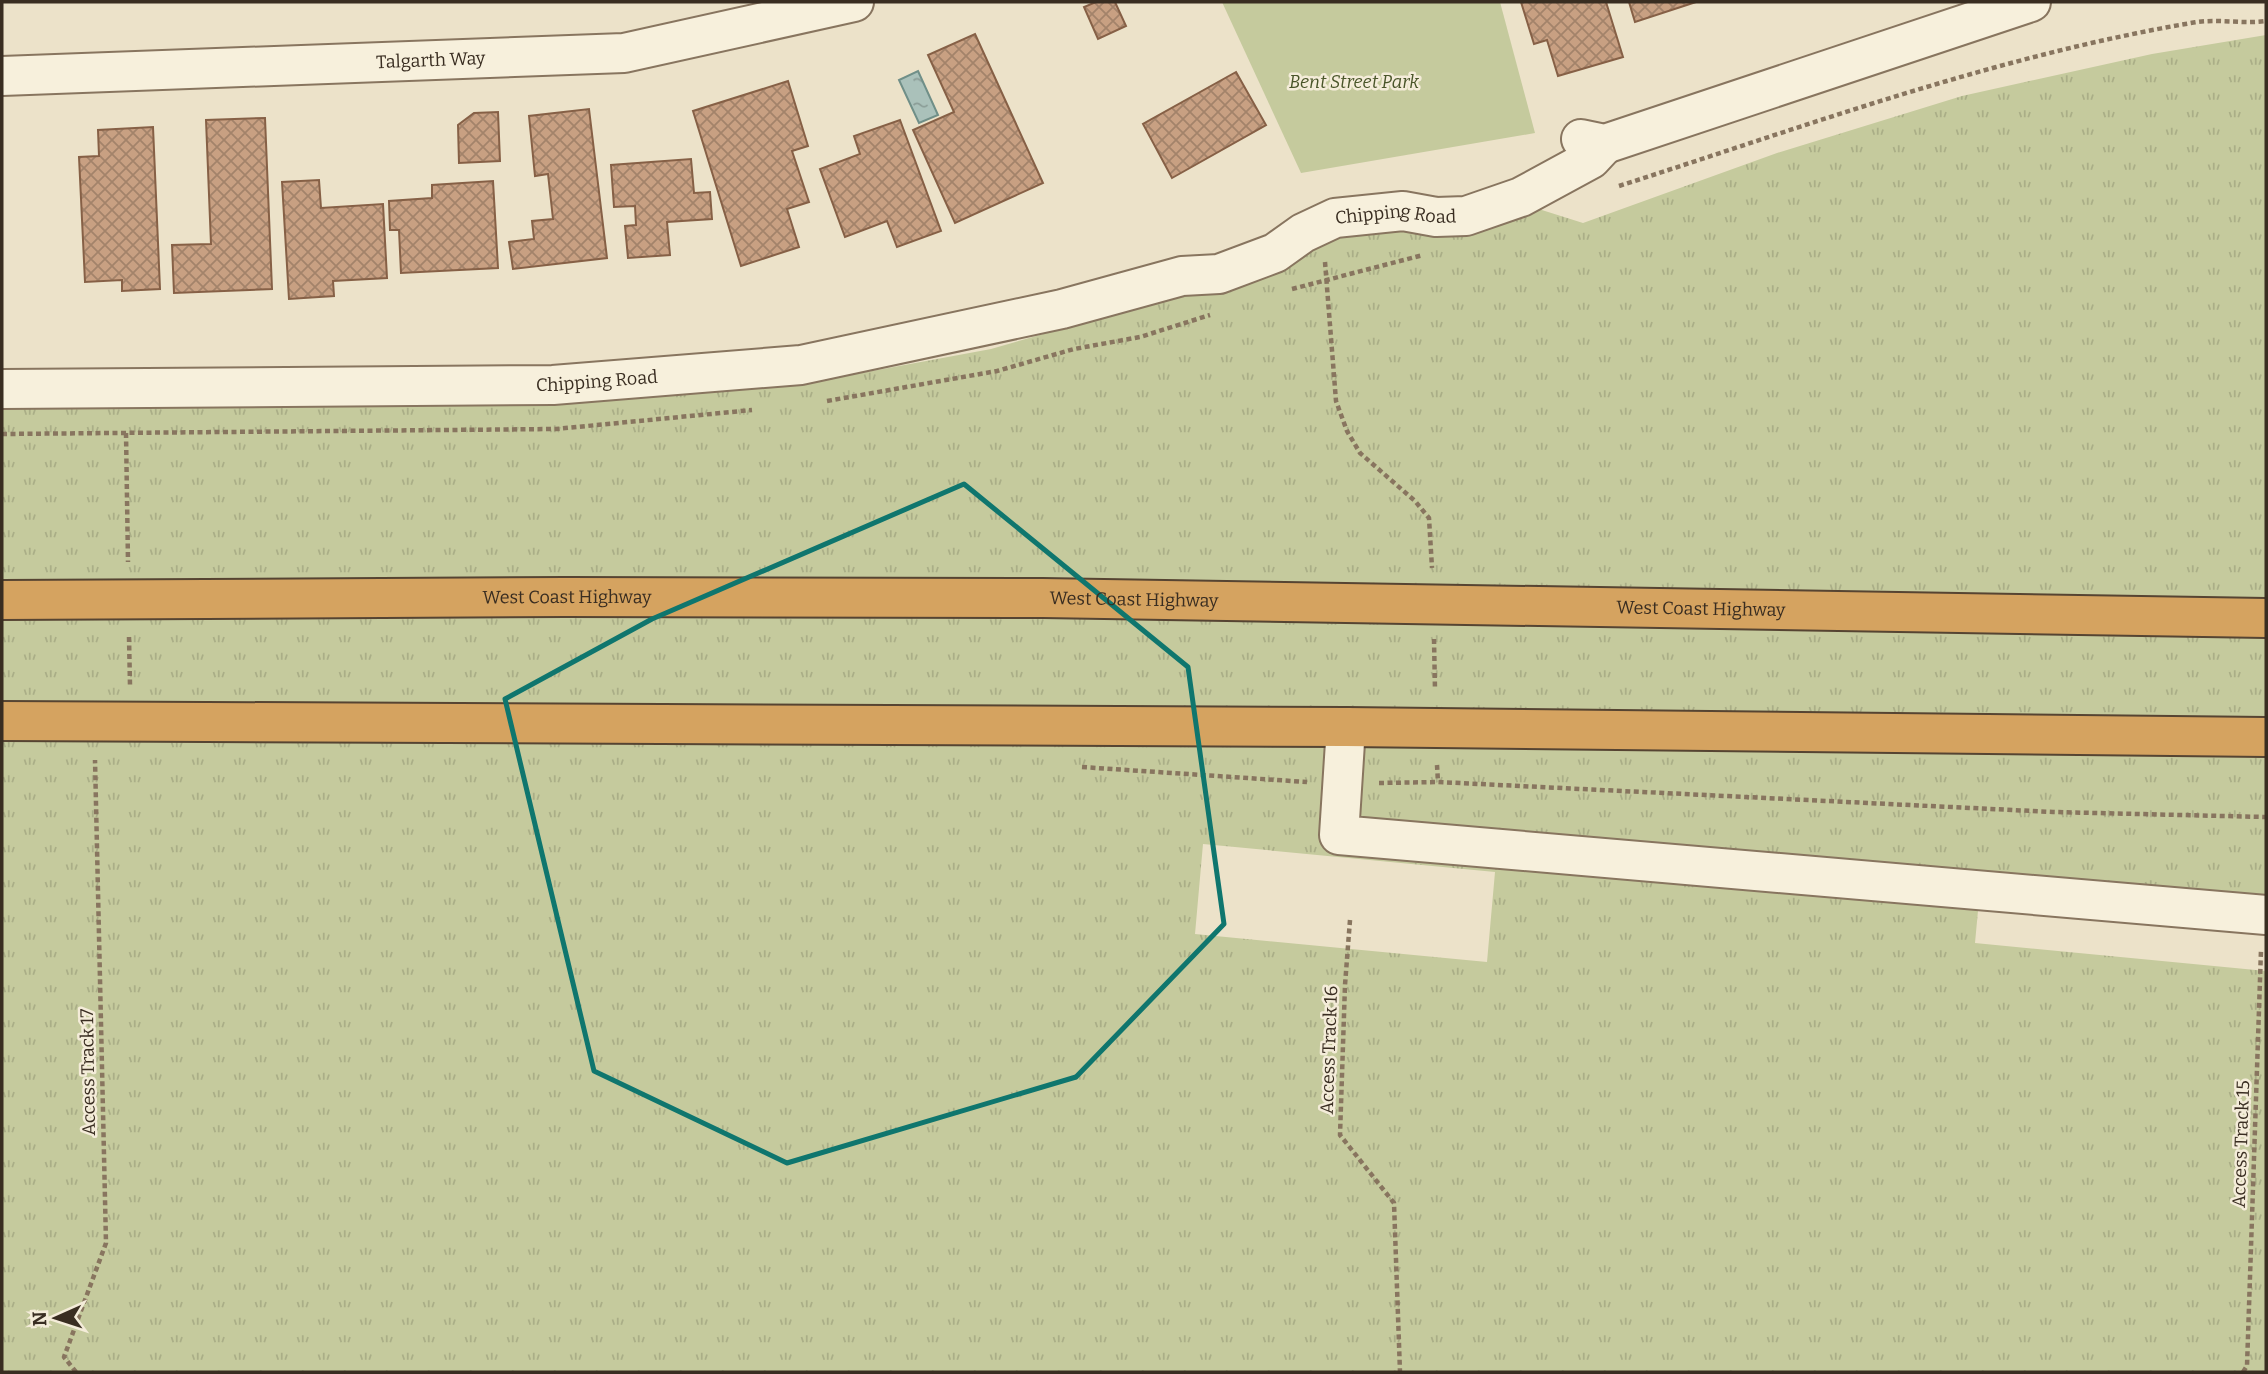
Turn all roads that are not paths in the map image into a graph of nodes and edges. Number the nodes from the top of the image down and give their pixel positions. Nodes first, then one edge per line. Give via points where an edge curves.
1 (854, 2) edge
2 (2031, 2) edge
3 (2, 76) edge
4 (1605, 144) junction
5 (1182, 276) junction
6 (2, 389) edge
7 (2, 600) edge
8 (2266, 618) edge
9 (2, 721) edge
10 (1346, 727) junction
11 (2266, 737) edge
12 (2264, 914) edge

1 - 3 street, Talgarth Way via 624,54
2 - 4 street, Chipping Road
4 - 5 street, Chipping Road via 1582,139 1465,192 1404,190 1332,196 1210,255
4 - 5 street, Chipping Road via 1591,159 1521,197 1466,216 1403,211 1335,218 1275,253 1219,274
5 - 6 street, Chipping Road via 1062,309 800,365 554,385
7 - 8 highway, West Coast Highway via 1043,598
9 - 10 highway
10 - 11 highway
10 - 12 street via 1339,835

